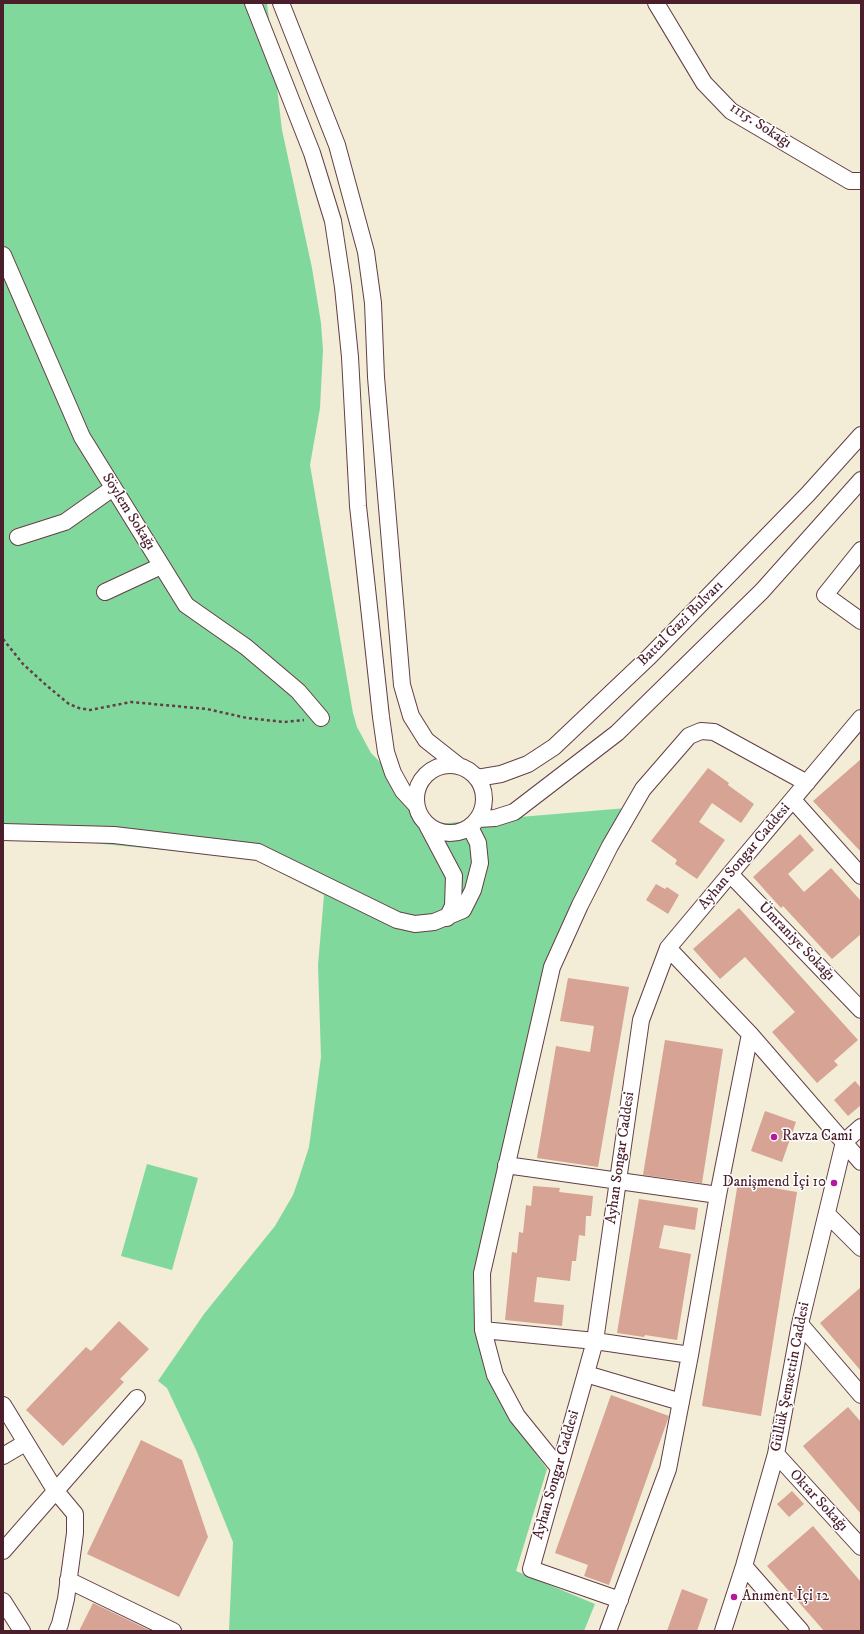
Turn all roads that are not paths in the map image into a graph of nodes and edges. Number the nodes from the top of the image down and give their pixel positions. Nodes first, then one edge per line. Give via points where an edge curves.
1 (252, 3) edge
2 (281, 3) edge
3 (656, 3) edge
4 (861, 181) edge
5 (3, 255) edge
6 (861, 434) edge
7 (861, 480) edge
8 (113, 488) junction
9 (18, 537) dead end
10 (861, 550) edge
11 (161, 566) junction
12 (105, 592) dead end
13 (861, 621) edge
14 (321, 718) road end
15 (859, 725) edge
16 (459, 766) junction
17 (477, 778) junction
18 (807, 783) junction
19 (793, 800) junction
20 (416, 805) junction
21 (474, 823) junction
22 (428, 825) junction
23 (3, 832) edge
24 (731, 875) junction
25 (861, 876) edge
26 (447, 918) junction
27 (668, 948) junction
28 (856, 992) edge
29 (861, 1010) edge
30 (750, 1034) junction
31 (861, 1127) edge
32 (844, 1142) junction
33 (861, 1162) edge
34 (506, 1165) junction
35 (618, 1180) junction
36 (718, 1195) junction
37 (827, 1214) junction
38 (861, 1248) edge
39 (800, 1324) junction
40 (483, 1330) junction
41 (595, 1341) junction
42 (690, 1355) junction
43 (586, 1374) junction
44 (861, 1395) edge
45 (137, 1398) dead end
46 (681, 1402) junction
47 (3, 1405) edge
48 (25, 1443) junction
49 (776, 1454) junction
50 (3, 1456) edge
51 (559, 1468) junction
52 (55, 1490) junction
53 (861, 1547) edge
54 (3, 1551) edge
55 (744, 1566) junction
56 (68, 1580) junction
57 (620, 1600) junction
58 (3, 1601) edge
59 (22, 1631) edge
60 (57, 1631) edge
61 (173, 1631) edge
62 (608, 1631) edge
63 (723, 1631) edge
64 (801, 1631) edge

1 - 20 street via 312,153 333,221 350,357 358,506 381,717 392,773
2 - 16 street via 337,145 366,252 374,303 376,377 402,685 411,716 426,740
3 - 4 street, 1115. Sokağı via 704,83 731,110 850,181
5 - 8 street, Söylem Sokağı via 82,437
6 - 17 street, Battal Gazi Bulvarı via 808,494 649,657 554,747 528,764 501,774
7 - 21 street via 762,591 617,733 514,812
8 - 9 street via 65,522
8 - 11 street, Söylem Sokağı
10 - 13 street via 825,595
11 - 12 street
11 - 14 street, Söylem Sokağı via 186,605 246,647 298,691
15 - 18 street, Ayhan Songar Caddesi
16 - 17 street
16 - 20 street via 448,765 427,774 418,788
17 - 21 street via 484,799 483,810
18 - 19 street, Ayhan Songar Caddesi
18 - 34 street via 714,732 701,731 689,736 643,790 610,846 552,967
19 - 24 street, Ayhan Songar Caddesi
19 - 25 street
20 - 22 street via 420,816
21 - 22 street via 460,832 448,834
21 - 26 street via 480,863 475,884 463,910
22 - 26 street via 454,876 453,906
23 - 26 street via 114,836 258,852 396,920 415,924
24 - 27 street, Ayhan Songar Caddesi
24 - 28 street, Ümraniye Sokağı
27 - 30 street
27 - 35 street, Ayhan Songar Caddesi via 641,1020
28 - 29 street, Ümraniye Sokağı
30 - 32 street
30 - 36 street
31 - 32 street
32 - 33 street
32 - 37 street, Güllük Şemsettin Caddesi
34 - 35 street
34 - 40 street via 482,1273
35 - 36 street
35 - 41 street, Ayhan Songar Caddesi
36 - 42 street
37 - 38 street
37 - 39 street, Güllük Şemsettin Caddesi
39 - 44 street
39 - 49 street, Güllük Şemsettin Caddesi
40 - 41 street
40 - 51 street via 495,1375 517,1416
41 - 42 street
41 - 43 street, Ayhan Songar Caddesi
42 - 46 street
43 - 46 street
43 - 51 street, Ayhan Songar Caddesi
45 - 52 street
46 - 57 street via 668,1469
47 - 48 street
48 - 50 street
48 - 52 street
49 - 53 street, Oktar Sokağı
49 - 55 street, Güllük Şemsettin Caddesi
51 - 57 street, Ayhan Songar Caddesi via 531,1569
52 - 54 street
52 - 56 street via 75,1514 75,1533
55 - 63 street, Güllük Şemsettin Caddesi
55 - 64 street
56 - 60 street
56 - 61 street
57 - 62 street
58 - 59 street

